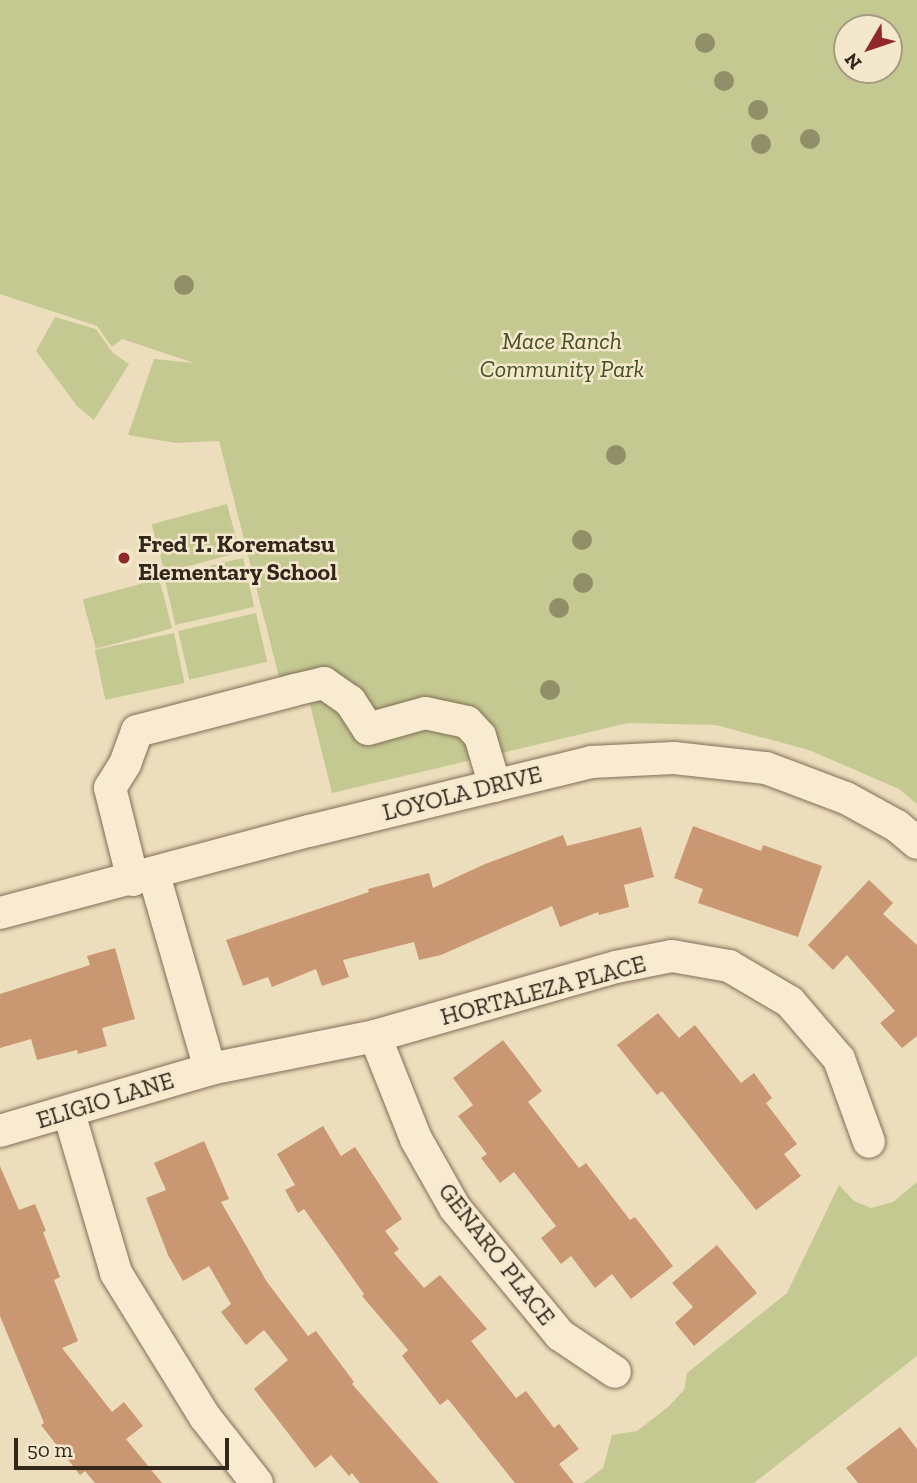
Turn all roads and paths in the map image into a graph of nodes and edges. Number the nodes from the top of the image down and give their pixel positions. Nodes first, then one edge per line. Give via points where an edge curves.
1 (495, 786) junction
2 (917, 843) edge
3 (143, 877) junction
4 (0, 914) edge
5 (375, 1036) junction
6 (210, 1069) junction
7 (69, 1113) junction
8 (0, 1131) edge
9 (869, 1142) dead end
10 (615, 1372) dead end
11 (257, 1483) edge

1 - 2 street, LOYOLA DRIVE via 591,762 674,758 766,768 846,798 897,826
1 - 3 street, LOYOLA DRIVE
1 - 3 street via 480,736 467,722 425,713 368,729 349,701 324,683 137,731 110,788
3 - 4 street, LOYOLA DRIVE
3 - 6 street
5 - 6 street, HORTALEZA PLACE
5 - 9 street, HORTALEZA PLACE via 616,967 672,956 729,966 790,1002 839,1059
5 - 10 street, GENARO PLACE via 416,1139 456,1208 560,1335
6 - 7 street, ELIGIO LANE
7 - 8 street, ELIGIO LANE
7 - 11 street via 116,1273 205,1417

